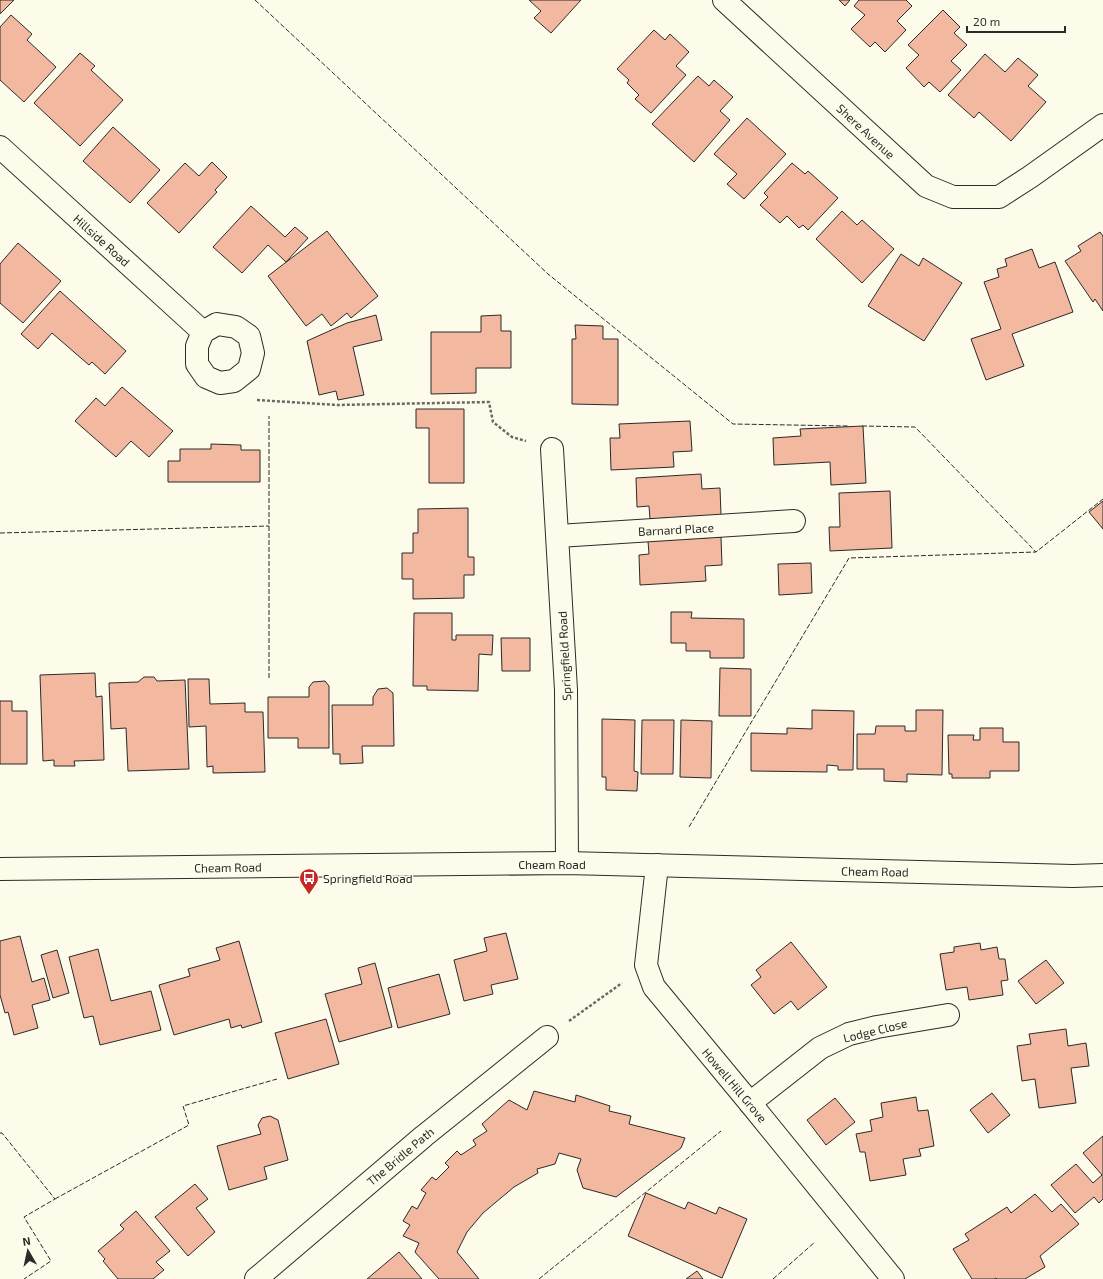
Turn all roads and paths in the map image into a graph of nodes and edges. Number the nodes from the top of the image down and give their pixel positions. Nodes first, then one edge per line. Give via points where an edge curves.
1 (724, 0) edge
2 (1103, 124) edge
3 (0, 147) edge
4 (203, 332) junction
5 (234, 381) junction
6 (552, 449) joint
7 (794, 521) dead end
8 (558, 536) junction
9 (567, 864) junction
10 (657, 865) junction
11 (0, 869) edge
12 (1103, 875) edge
13 (646, 965) junction
14 (948, 1015) dead end
15 (547, 1037) joint
16 (750, 1103) junction
17 (256, 1279) edge
18 (893, 1279) edge

1 - 2 main road, Shere Avenue via 926,186 952,197 999,197
3 - 4 main road, Hillside Road
4 - 5 main road via 197,346 197,364 206,376 220,382
4 - 5 main road via 217,324 236,327 249,336 253,352 249,369
5 - 6 path via 250,399 337,405 488,402 493,422 512,437
6 - 8 main road, Springfield Road
7 - 8 main road, Barnard Place
8 - 9 main road, Springfield Road via 566,690
9 - 10 main road, Cheam Road
9 - 11 main road, Cheam Road
10 - 12 main road, Cheam Road
10 - 13 main road, Howell Hill Grove
13 - 15 path
13 - 16 main road, Howell Hill Grove via 654,987
14 - 16 main road, Lodge Close via 849,1034 820,1048
15 - 17 main road, The Bridle Path via 424,1136
16 - 18 main road, Howell Hill Grove

